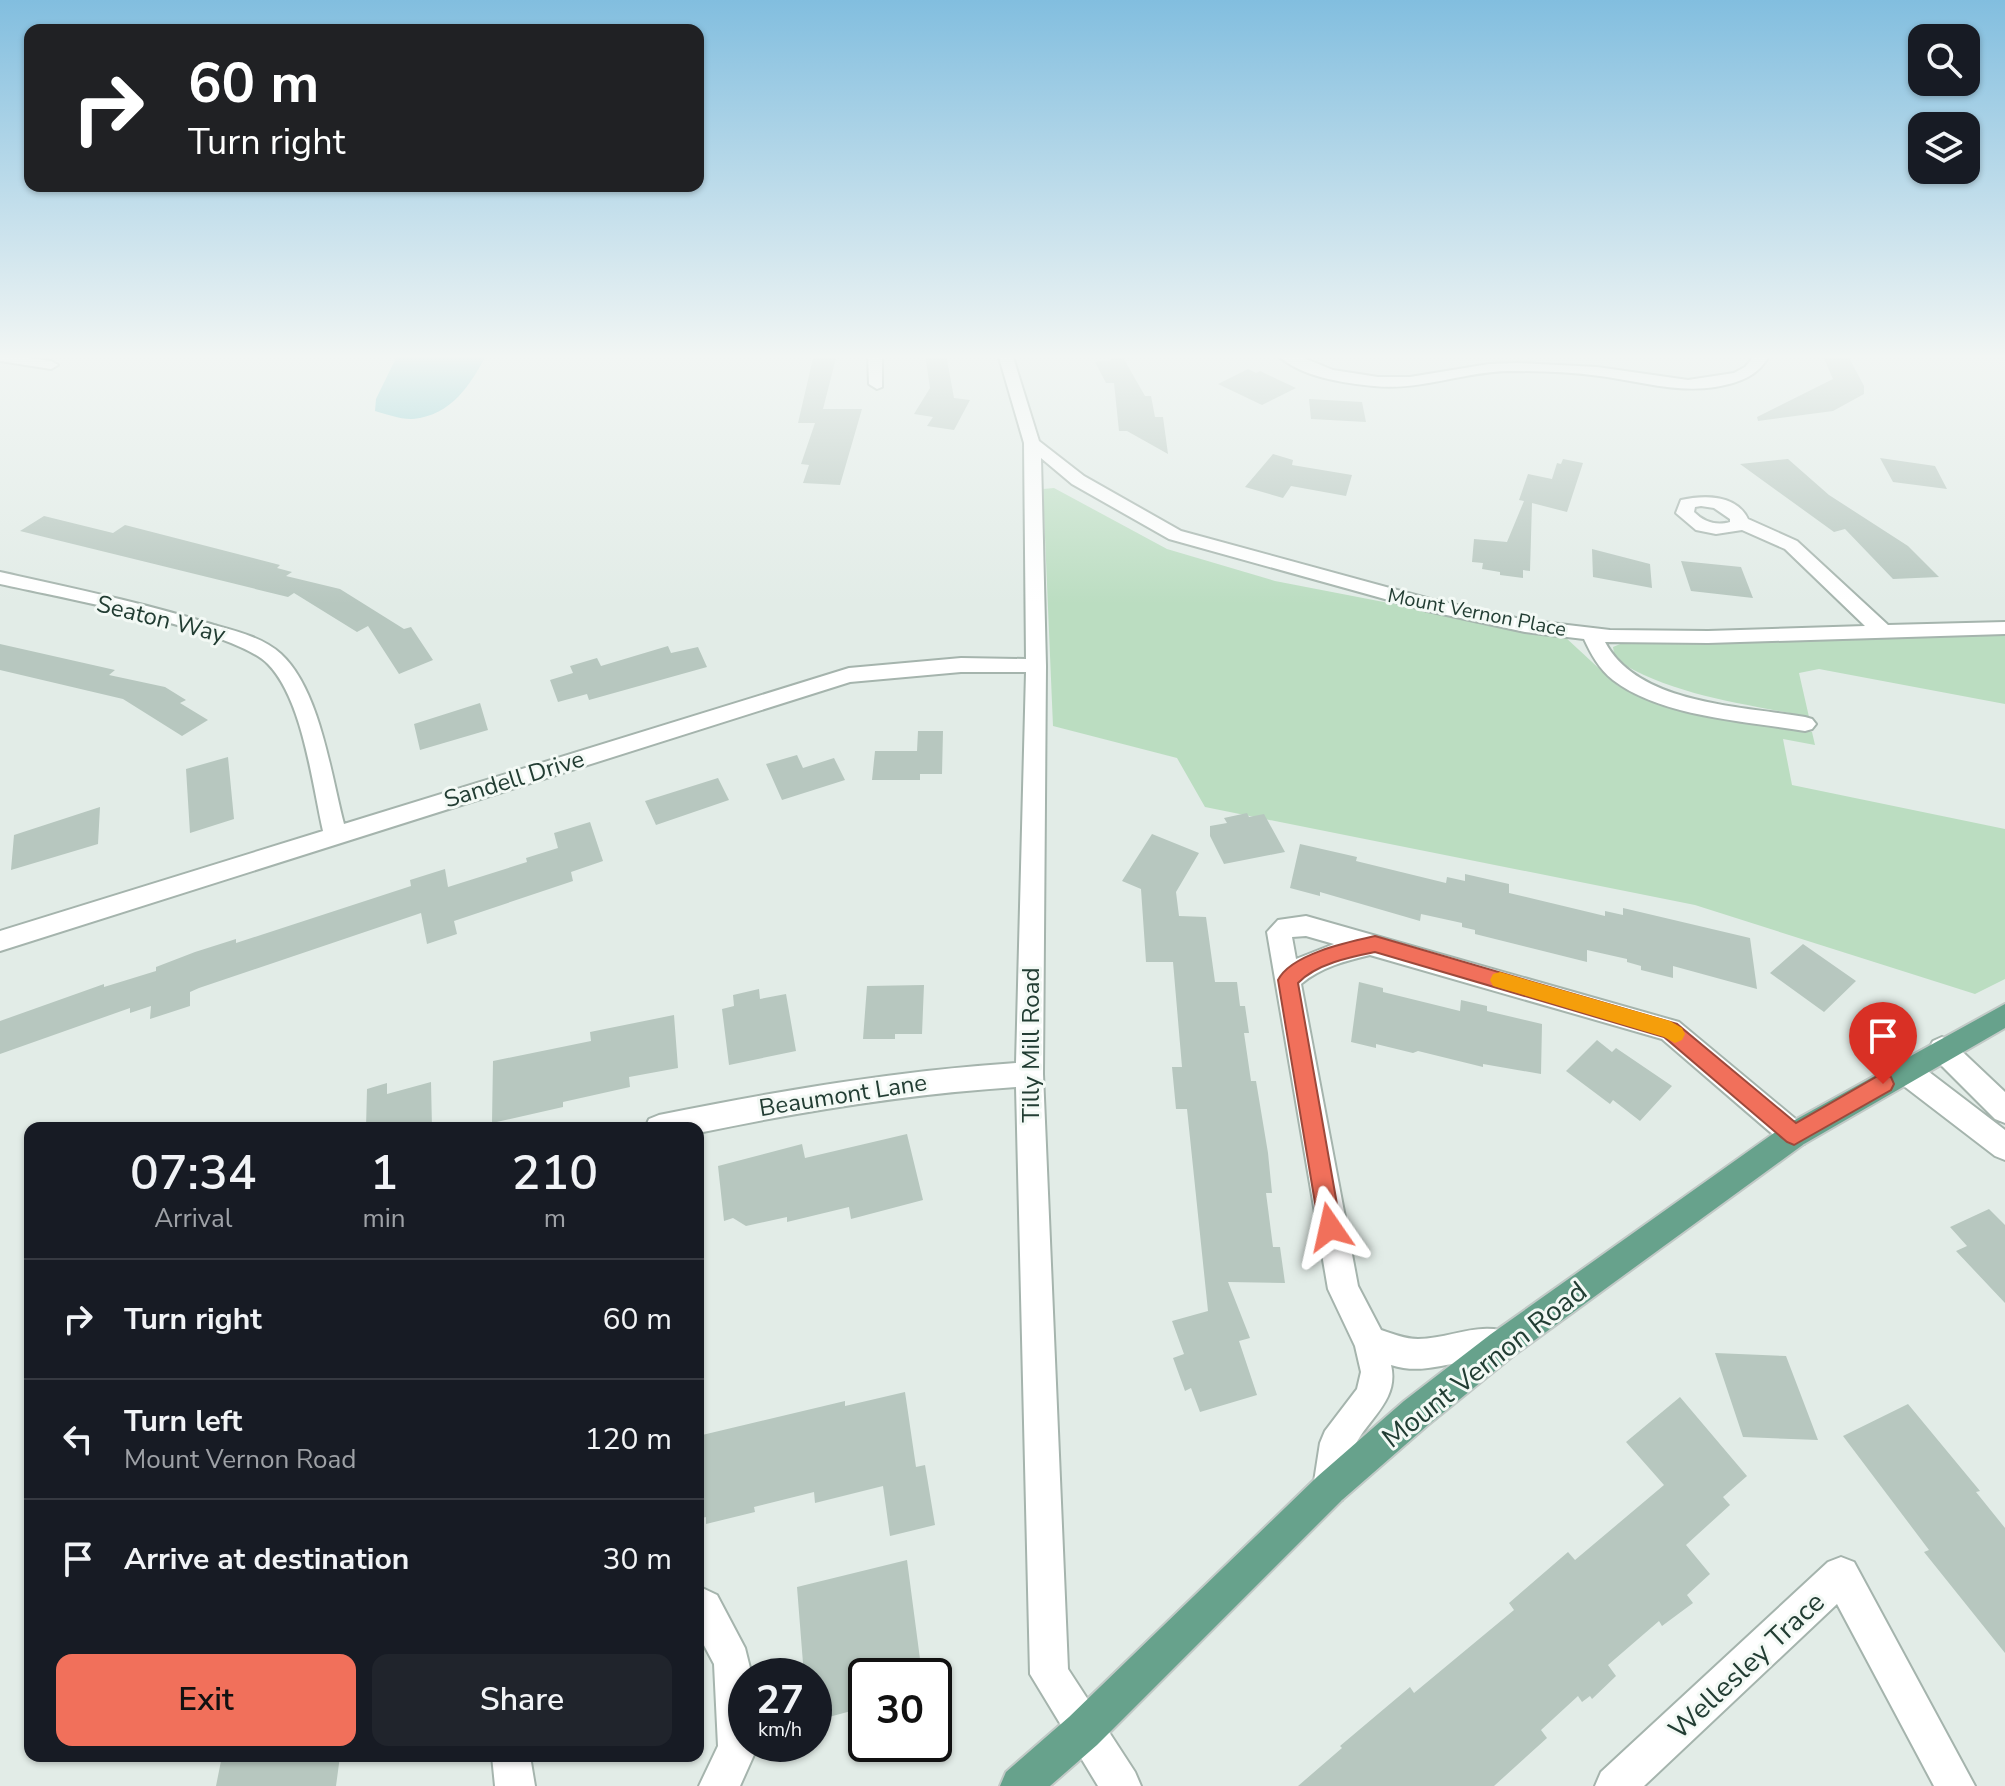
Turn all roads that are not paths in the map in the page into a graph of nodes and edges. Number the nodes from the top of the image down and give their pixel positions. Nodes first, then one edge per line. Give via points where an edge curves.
1 (1030, 437) edge
2 (1032, 443) junction
3 (1740, 522) dead end
4 (0, 578) edge
5 (2005, 628) edge
6 (1882, 631) junction
7 (1591, 634) junction
8 (1036, 666) junction
9 (1805, 724) dead end
10 (335, 835) junction
11 (0, 941) edge
12 (1366, 941) junction
13 (1288, 980) junction
14 (2005, 1015) edge
15 (1942, 1049) junction
16 (1906, 1071) junction
17 (1029, 1074) junction
18 (2005, 1110) edge
19 (688, 1122) edge
20 (1794, 1135) junction
21 (2005, 1147) edge
22 (1370, 1342) junction
23 (1502, 1345) junction
24 (1330, 1488) junction
25 (704, 1608) edge
26 (1083, 1731) junction
27 (512, 1762) edge
28 (515, 1786) edge
29 (719, 1786) edge
30 (1020, 1786) edge
31 (1121, 1786) edge
32 (1615, 1786) edge
33 (1955, 1786) edge

1 - 2 street, Tilly Mill Road
2 - 7 street, Mount Vernon Place via 1078,480 1175,535 1446,610
2 - 8 street, Tilly Mill Road
3 - 6 street via 1791,545
4 - 10 street, Seaton Way via 230,635 273,657 300,700
5 - 6 street, Mount Vernon Place
6 - 7 street, Mount Vernon Place via 1708,637
7 - 9 street via 1600,654 1623,678 1660,695
8 - 10 street, Sandell Drive via 961,665 849,675
8 - 17 street, Tilly Mill Road
10 - 11 street, Sandell Drive
12 - 13 street via 1299,969
12 - 13 street via 1306,926 1287,927 1279,932
12 - 20 street via 1670,1030
13 - 22 street via 1343,1289
14 - 15 main road, Mount Vernon Road
15 - 16 main road, Mount Vernon Road
15 - 18 street
16 - 20 main road, Mount Vernon Road
16 - 21 street
17 - 19 street, Beaumont Lane via 922,1081
17 - 26 street, Tilly Mill Road via 1049,1674
20 - 23 main road, Mount Vernon Road
22 - 23 street via 1422,1355 1472,1344
22 - 24 street via 1377,1372 1372,1396 1337,1443
23 - 24 main road, Mount Vernon Road
24 - 26 main road, Mount Vernon Road
25 - 29 street via 732,1661 738,1748
26 - 30 main road, Mount Vernon Road
26 - 31 street, Tilly Mill Road
27 - 28 street
32 - 33 street, Wellesley Trace via 1841,1575

